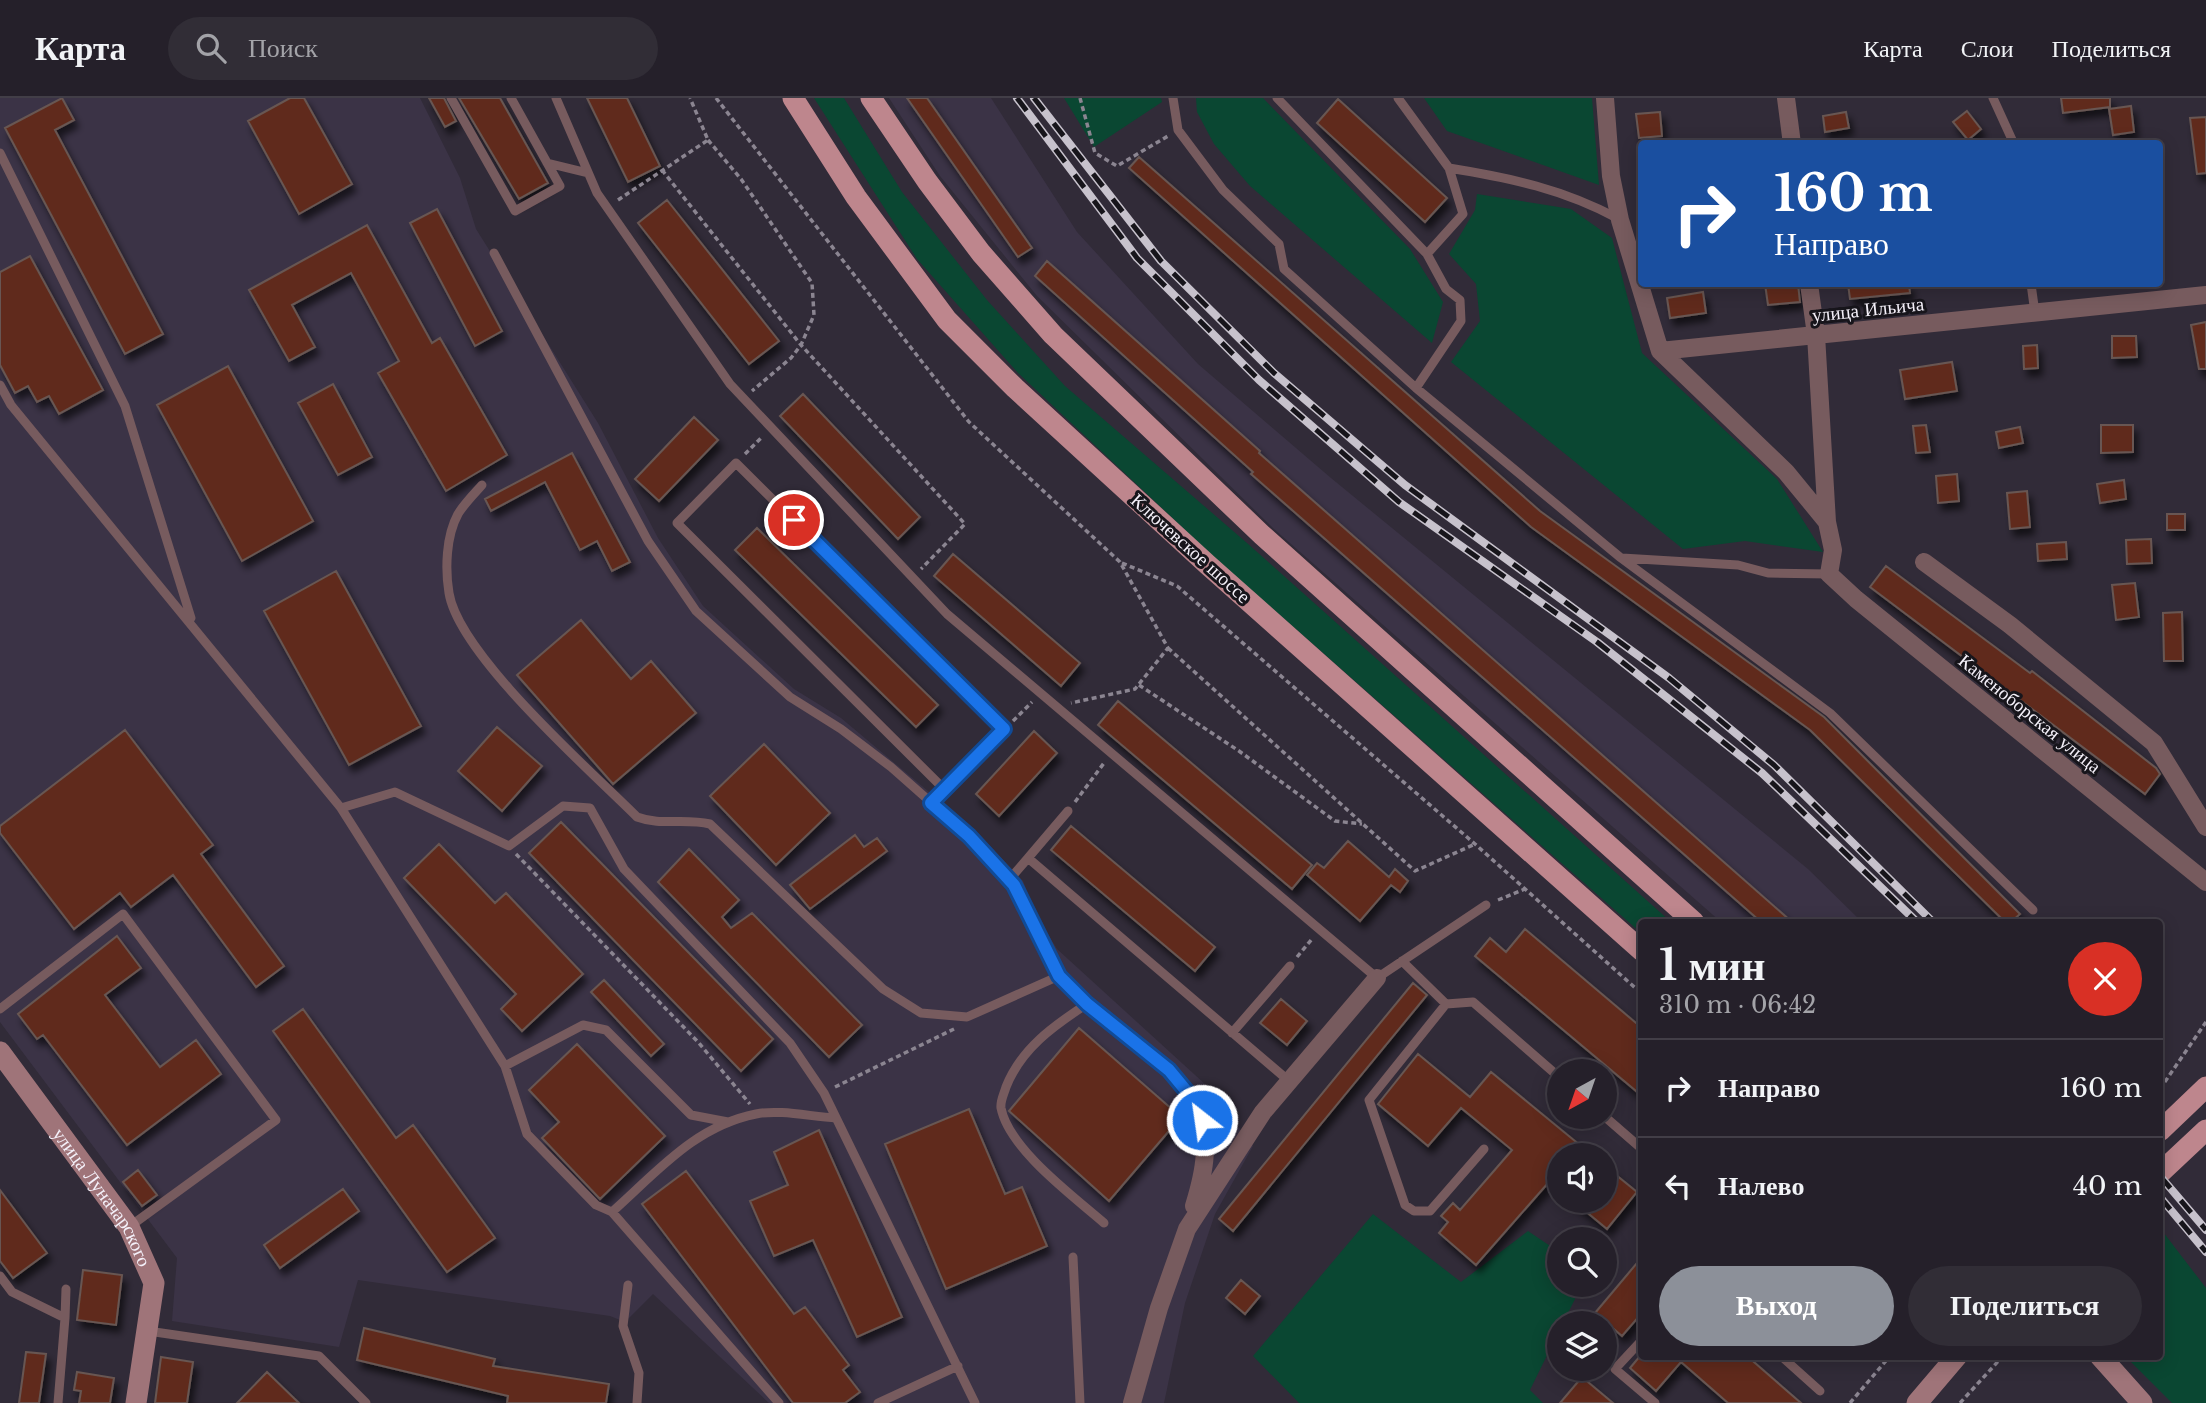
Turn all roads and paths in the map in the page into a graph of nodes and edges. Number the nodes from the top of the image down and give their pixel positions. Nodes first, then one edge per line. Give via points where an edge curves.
1 (451, 98) edge
2 (510, 98) edge
3 (556, 98) edge
4 (690, 98) edge
5 (716, 98) edge
6 (793, 98) edge
7 (871, 98) edge
8 (1080, 98) edge
9 (1173, 98) edge
10 (1277, 98) edge
11 (1398, 98) edge
12 (1605, 98) edge
13 (1786, 98) edge
14 (1993, 98) edge
15 (1178, 130) junction
16 (708, 140) junction
17 (1791, 140) edge
18 (2012, 140) edge
19 (0, 153) edge
20 (547, 163) junction
21 (1449, 168) junction
22 (662, 170) junction
23 (588, 173) junction
24 (607, 207) junction
25 (1620, 220) junction
26 (494, 253) dead end
27 (1427, 254) junction
28 (1638, 279) edge
29 (1640, 287) edge
30 (1809, 287) edge
31 (2031, 287) edge
32 (2206, 295) edge
33 (2035, 313) junction
34 (1816, 335) junction
35 (801, 345) junction
36 (1660, 351) junction
37 (0, 385) edge
38 (1416, 388) junction
39 (744, 398) junction
40 (771, 428) junction
41 (736, 463) junction
42 (482, 485) dead end
43 (1826, 522) junction
44 (1622, 558) junction
45 (1120, 562) junction
46 (1924, 562) dead end
47 (1829, 574) junction
48 (912, 578) junction
49 (192, 623) junction
50 (1168, 648) junction
51 (1139, 685) junction
52 (1041, 693) junction
53 (1058, 706) junction
54 (1004, 729) junction
55 (1111, 753) junction
56 (944, 789) junction
57 (931, 803) junction
58 (341, 808) junction
59 (1068, 811) joint
60 (1364, 825) junction
61 (2206, 827) edge
62 (1475, 844) junction
63 (509, 846) junction
64 (1028, 858) junction
65 (1009, 880) junction
66 (2206, 882) edge
67 (1525, 889) junction
68 (1486, 905) joint
69 (2032, 910) dead end
70 (1692, 919) edge
71 (1320, 929) junction
72 (1638, 947) edge
73 (1402, 961) junction
74 (1290, 966) joint
75 (1059, 976) junction
76 (1377, 978) junction
77 (1638, 990) edge
78 (1087, 1004) junction
79 (1446, 1004) junction
80 (0, 1009) edge
81 (2206, 1021) edge
82 (958, 1028) dead end
83 (1232, 1033) junction
84 (0, 1052) edge
85 (505, 1066) junction
86 (1547, 1067) edge
87 (1289, 1081) junction
88 (2163, 1085) edge
89 (2206, 1087) edge
90 (824, 1093) junction
91 (1198, 1105) joint
92 (758, 1113) junction
93 (836, 1118) junction
94 (728, 1122) junction
95 (1617, 1127) edge
96 (2163, 1128) edge
97 (2206, 1130) edge
98 (1638, 1146) edge
99 (1484, 1149) dead end
100 (2163, 1170) edge
101 (612, 1213) junction
102 (1104, 1223) dead end
103 (129, 1227) junction
104 (1187, 1229) junction
105 (1073, 1257) dead end
106 (0, 1276) edge
107 (628, 1285) dead end
108 (66, 1289) dead end
109 (65, 1318) junction
110 (148, 1331) junction
111 (1638, 1344) edge
112 (1785, 1360) edge
113 (1887, 1360) edge
114 (1954, 1360) edge
115 (1999, 1360) edge
116 (2104, 1360) edge
117 (958, 1366) junction
118 (1820, 1391) dead end
119 (58, 1403) edge
120 (136, 1403) edge
121 (366, 1403) edge
122 (637, 1403) edge
123 (779, 1403) edge
124 (878, 1403) edge
125 (975, 1403) edge
126 (1080, 1403) edge
127 (1132, 1403) edge
128 (1655, 1403) edge
129 (1850, 1403) edge
130 (1917, 1403) edge
131 (1960, 1403) edge
132 (2142, 1403) edge

1 - 20 lane via 514,211 560,186
2 - 20 lane
3 - 23 lane
4 - 16 path
5 - 45 path via 969,422
6 - 72 main road, Ключевское шоссе via 856,197 947,320 1198,556
7 - 70 main road via 981,253 1052,335 1262,535
8 - 15 path via 1095,153 1117,166
9 - 15 lane
10 - 27 lane
11 - 21 lane
12 - 25 street via 1611,176
13 - 17 street
14 - 18 lane
15 - 38 lane via 1223,190 1279,244 1284,269
16 - 22 path
16 - 35 path via 741,179 812,283 814,315
19 - 49 lane via 125,406
20 - 23 lane
21 - 25 lane via 1519,179 1586,202
21 - 27 lane via 1463,214
22 - 24 path
22 - 35 path
23 - 24 lane
24 - 39 lane
25 - 28 street
26 - 57 lane via 648,541 696,611 790,697 841,729
27 - 38 lane via 1446,289 1460,300 1461,321
29 - 36 street
30 - 34 street
31 - 33 lane
32 - 33 street, улица Ильича
33 - 34 street, улица Ильича
34 - 36 street, улица Ильича
34 - 43 street
35 - 39 path
35 - 48 path via 965,524
36 - 43 street via 1786,472
37 - 49 lane via 11,405
38 - 44 lane
39 - 40 lane
40 - 41 path
40 - 48 lane
41 - 54 lane
41 - 56 lane via 677,523
42 - 75 lane via 458,514 448,548 449,594 462,628 518,698 637,817 654,823 689,819 709,824 883,989 921,1013 967,1017
43 - 47 street via 1833,550
44 - 47 lane via 1738,565 1768,573
44 - 69 lane via 1830,713
45 - 50 path
45 - 62 path via 1177,586
46 - 61 street via 2010,625 2154,743
47 - 66 street, Каменоборская улица
48 - 52 lane via 947,614
49 - 58 lane
50 - 51 path
50 - 60 path
51 - 53 path
51 - 60 path via 1335,821
52 - 53 lane
52 - 54 path
53 - 55 lane
54 - 56 lane
55 - 59 path
55 - 71 lane
56 - 57 lane
57 - 65 lane
58 - 63 lane via 395,792
58 - 85 lane
59 - 64 lane
60 - 62 path via 1415,871
62 - 67 path
63 - 90 lane via 563,806 590,808 624,869 790,1043
63 - 92 path via 689,1032
64 - 65 lane
64 - 83 lane
65 - 75 lane
67 - 68 path
67 - 77 path
68 - 73 lane
71 - 74 path
71 - 76 lane
73 - 76 lane
73 - 79 lane
74 - 83 lane
75 - 78 lane
76 - 87 street
78 - 91 lane via 1169,1070
78 - 102 lane via 1049,1029 1015,1065 1000,1104 1006,1125 1037,1162
79 - 86 lane via 1473,1002
79 - 99 lane via 1368,1100 1405,1205 1414,1211 1430,1210
80 - 103 lane via 122,914 276,1120
81 - 88 path
82 - 90 path
83 - 87 lane
84 - 103 street, улица Луначарского
85 - 94 lane via 583,1025 606,1030 691,1115
85 - 101 lane via 527,1134 596,1205
87 - 104 street via 1263,1112
89 - 96 main road
90 - 93 lane
91 - 104 street via 1206,1134 1204,1172
92 - 93 lane
92 - 94 lane
93 - 117 lane
94 - 101 lane via 694,1137
95 - 98 lane
97 - 100 main road
101 - 123 lane
103 - 110 street, улица Луначарского via 154,1283
104 - 127 street
105 - 126 lane
106 - 109 lane via 12,1292
107 - 122 lane via 623,1326 639,1373
108 - 109 lane
109 - 119 lane
110 - 120 street, улица Луначарского
110 - 121 lane via 319,1356
111 - 128 lane via 1615,1369
112 - 118 lane
113 - 129 path
114 - 130 street
115 - 131 path
116 - 132 street
117 - 124 lane
117 - 125 lane

